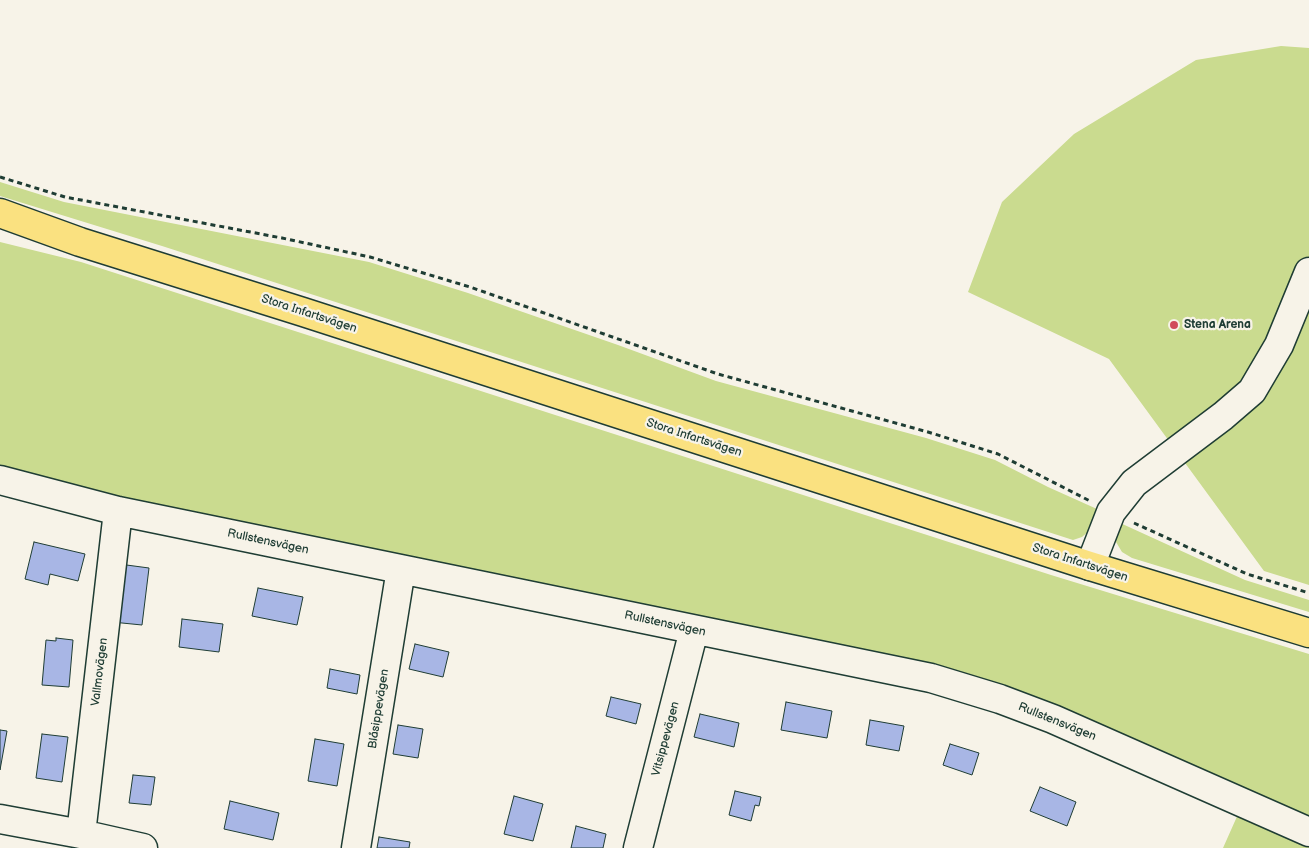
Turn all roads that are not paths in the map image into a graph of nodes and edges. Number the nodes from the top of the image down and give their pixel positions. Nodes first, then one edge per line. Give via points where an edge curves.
1 (0, 213) edge
2 (0, 224) edge
3 (80, 242) junction
4 (1309, 272) edge
5 (0, 480) edge
6 (118, 511) junction
7 (1090, 566) junction
8 (401, 570) junction
9 (694, 630) junction
10 (1309, 633) edge
11 (0, 819) edge
12 (1309, 832) edge
13 (81, 834) junction
14 (143, 848) edge
15 (356, 848) edge
16 (638, 848) edge

1 - 3 main road
2 - 3 main road
3 - 7 main road, Stora Infartsvägen
4 - 7 street via 1279,345 1252,391 1134,483 1111,512
5 - 6 street, Rullstensvägen
6 - 8 street, Rullstensvägen
6 - 13 street, Vallmovägen
7 - 10 main road, Stora Infartsvägen
8 - 9 street, Rullstensvägen
8 - 15 street, Blåsippevägen
9 - 12 street, Rullstensvägen via 931,678 1000,699 1053,719
9 - 16 street, Vitsippevägen
11 - 13 street
13 - 14 street

